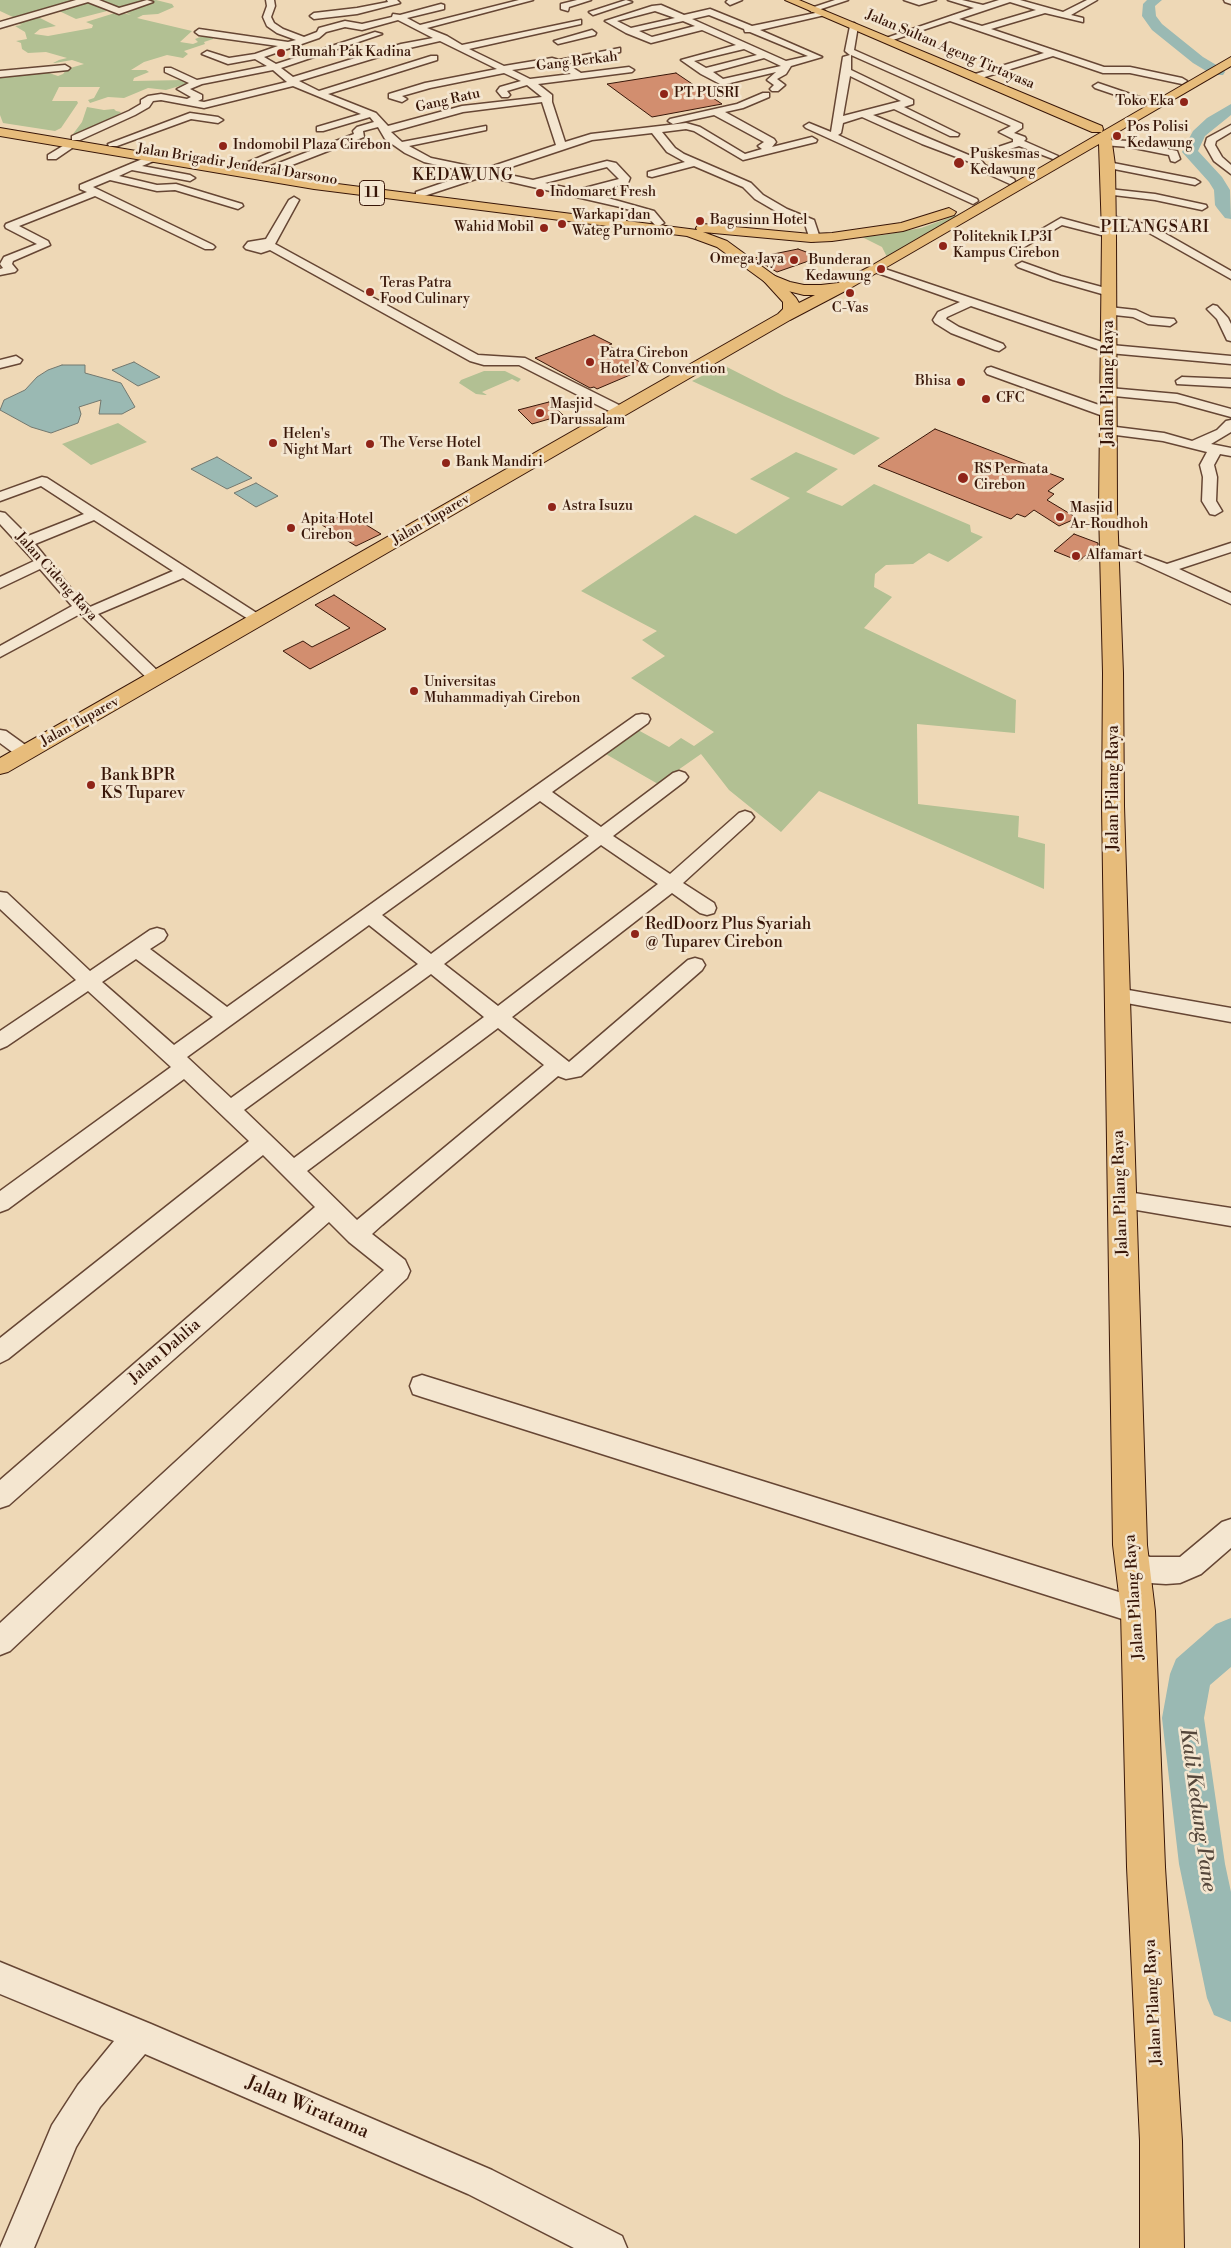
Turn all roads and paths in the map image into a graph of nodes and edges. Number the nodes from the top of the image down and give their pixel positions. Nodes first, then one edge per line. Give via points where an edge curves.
1 (85, 0) edge
2 (91, 0) edge
3 (270, 0) edge
4 (362, 0) edge
5 (530, 0) edge
6 (587, 0) edge
7 (635, 0) edge
8 (790, 0) edge
9 (844, 0) edge
10 (908, 0) edge
11 (932, 0) edge
12 (952, 0) edge
13 (1009, 0) edge
14 (1093, 0) edge
15 (149, 2) dead end
16 (397, 2) edge
17 (378, 4) edge
18 (442, 7) dead end
19 (983, 8) junction
20 (565, 9) dead end
21 (1045, 10) junction
22 (817, 11) junction
23 (593, 12) dead end
24 (0, 13) edge
25 (1064, 15) junction
26 (399, 17) junction
27 (682, 17) junction
28 (949, 18) junction
29 (1020, 18) junction
30 (14, 20) junction
31 (1080, 20) dead end
32 (578, 22) dead end
33 (0, 25) edge
34 (854, 26) junction
35 (362, 27) junction
36 (422, 27) junction
37 (703, 27) junction
38 (512, 28) dead end
39 (983, 29) junction
40 (322, 30) junction
41 (752, 30) junction
42 (629, 31) junction
43 (199, 32) dead end
44 (592, 33) dead end
45 (378, 34) junction
46 (484, 34) dead end
47 (524, 34) junction
48 (722, 35) junction
49 (444, 38) junction
50 (661, 38) junction
51 (701, 39) dead end
52 (887, 39) junction
53 (304, 40) junction
54 (497, 40) junction
55 (290, 45) junction
56 (407, 46) junction
57 (745, 46) junction
58 (513, 48) dead end
59 (463, 49) junction
60 (617, 50) dead end
61 (848, 51) junction
62 (1053, 53) junction
63 (1231, 53) edge
64 (206, 54) dead end
65 (765, 55) junction
66 (257, 56) junction
67 (695, 57) junction
68 (436, 58) dead end
69 (483, 59) junction
70 (1140, 60) dead end
71 (230, 61) junction
72 (470, 62) dead end
73 (1224, 62) edge
74 (560, 63) junction
75 (786, 65) junction
76 (208, 67) dead end
77 (275, 67) junction
78 (65, 68) dead end
79 (168, 70) dead end
80 (502, 70) junction
81 (629, 70) dead end
82 (846, 70) junction
83 (1116, 70) junction
84 (704, 72) junction
85 (0, 74) edge
86 (756, 74) junction
87 (580, 76) junction
88 (977, 78) junction
89 (292, 82) junction
90 (529, 82) junction
91 (196, 83) junction
92 (1098, 86) dead end
93 (183, 88) junction
94 (1176, 88) junction
95 (940, 91) junction
96 (319, 94) junction
97 (239, 95) junction
98 (505, 95) dead end
99 (766, 95) dead end
100 (163, 97) junction
101 (402, 99) dead end
102 (547, 99) junction
103 (198, 100) junction
104 (910, 102) junction
105 (1145, 102) junction
106 (250, 103) dead end
107 (895, 106) junction
108 (379, 107) dead end
109 (715, 112) junction
110 (367, 113) junction
111 (863, 114) junction
112 (192, 116) junction
113 (218, 120) dead end
114 (837, 121) junction
115 (676, 126) junction
116 (809, 126) dead end
117 (383, 127) junction
118 (483, 128) dead end
119 (1231, 128) edge
120 (320, 129) dead end
121 (655, 130) junction
122 (1, 131) edge
123 (836, 138) junction
124 (1215, 138) junction
125 (812, 140) dead end
126 (73, 141) junction
127 (1231, 141) edge
128 (926, 142) junction
129 (1019, 143) junction
130 (113, 144) junction
131 (400, 145) junction
132 (293, 146) dead end
133 (562, 148) junction
134 (771, 150) junction
135 (1053, 156) junction
136 (52, 157) dead end
137 (744, 157) junction
138 (152, 158) junction
139 (971, 159) junction
140 (1175, 159) dead end
141 (694, 163) junction
142 (244, 166) junction
143 (1102, 166) junction
144 (132, 167) junction
145 (205, 167) junction
146 (705, 167) junction
147 (476, 169) junction
148 (270, 170) junction
149 (1231, 171) edge
150 (652, 174) dead end
151 (108, 176) junction
152 (190, 178) junction
153 (1010, 180) junction
154 (1195, 182) dead end
155 (534, 183) junction
156 (176, 188) junction
157 (95, 193) junction
158 (577, 193) junction
159 (288, 194) junction
160 (399, 194) junction
161 (420, 194) junction
162 (973, 201) junction
163 (238, 206) dead end
164 (497, 206) junction
165 (1202, 207) dead end
166 (578, 216) junction
167 (659, 223) junction
168 (5, 230) edge
169 (832, 237) junction
170 (812, 238) junction
171 (209, 247) dead end
172 (1017, 247) dead end
173 (740, 257) junction
174 (1022, 265) dead end
175 (876, 269) junction
176 (0, 272) edge
177 (1231, 276) edge
178 (770, 279) junction
179 (842, 287) junction
180 (1109, 301) junction
181 (971, 302) junction
182 (1231, 309) edge
183 (1012, 316) junction
184 (784, 317) junction
185 (1170, 322) dead end
186 (410, 328) junction
187 (968, 335) junction
188 (1231, 336) edge
189 (999, 347) dead end
190 (1109, 349) junction
191 (16, 360) dead end
192 (1231, 360) edge
193 (0, 364) edge
194 (991, 371) dead end
195 (1182, 381) dead end
196 (1231, 383) edge
197 (552, 391) dead end
198 (605, 410) junction
199 (1108, 412) junction
200 (1231, 413) edge
201 (1231, 424) edge
202 (1191, 445) junction
203 (1215, 450) junction
204 (1231, 452) edge
205 (0, 497) edge
206 (1216, 511) dead end
207 (95, 515) junction
208 (0, 516) edge
209 (26, 542) junction
210 (1110, 547) junction
211 (1231, 547) edge
212 (44, 562) junction
213 (1166, 569) junction
214 (184, 572) junction
215 (0, 583) edge
216 (1231, 599) edge
217 (85, 610) junction
218 (258, 619) junction
219 (0, 652) edge
220 (156, 678) junction
221 (642, 719) dead end
222 (0, 735) edge
223 (25, 753) junction
224 (0, 767) edge
225 (678, 777) dead end
226 (540, 792) junction
227 (745, 816) dead end
228 (601, 836) junction
229 (672, 883) junction
230 (2, 905) edge
231 (706, 908) dead end
232 (370, 916) junction
233 (157, 935) dead end
234 (136, 949) junction
235 (431, 964) junction
236 (695, 965) dead end
237 (88, 982) junction
238 (1117, 995) junction
239 (1231, 1015) edge
240 (227, 1017) junction
241 (497, 1018) junction
242 (0, 1041) edge
243 (179, 1062) junction
244 (558, 1065) junction
245 (229, 1110) junction
246 (264, 1142) junction
247 (292, 1171) junction
248 (1121, 1200) junction
249 (0, 1203) edge
250 (330, 1208) junction
251 (1231, 1217) edge
252 (357, 1235) junction
253 (0, 1352) edge
254 (422, 1386) dead end
255 (0, 1496) edge
256 (1231, 1531) edge
257 (1131, 1564) junction
258 (1138, 1611) junction
259 (0, 1642) edge
260 (0, 1978) edge
261 (140, 2036) junction
262 (16, 2248) edge
263 (610, 2248) edge
264 (1162, 2248) edge

1 - 30 street
2 - 15 street via 119,10
3 - 53 street via 267,17 270,24
4 - 17 street
5 - 36 street
6 - 20 street
7 - 23 street
8 - 22 main road, Jalan Sultan Ageng Tirtayasa
9 - 22 street
10 - 11 street
12 - 19 street
13 - 19 street
13 - 21 street
14 - 25 street
16 - 17 street
17 - 26 street
17 - 40 street via 312,12
18 - 26 street
19 - 28 street
19 - 29 street
21 - 25 street
21 - 29 street
22 - 34 main road, Jalan Sultan Ageng Tirtayasa
22 - 41 street
24 - 30 street
25 - 31 street
26 - 35 street
26 - 36 street
27 - 37 street
27 - 41 street via 710,12
27 - 42 street
27 - 42 street via 655,8 609,21
28 - 39 street
28 - 52 street
29 - 39 street
30 - 33 street
32 - 47 street
34 - 52 main road, Jalan Sultan Ageng Tirtayasa
34 - 61 street
35 - 40 street via 345,24
35 - 45 street
36 - 49 street
37 - 48 street
37 - 50 street
38 - 47 street
39 - 62 street
40 - 53 street via 321,34
41 - 48 street
41 - 75 street via 816,57
42 - 50 street via 647,39
43 - 55 street
44 - 47 street via 542,42
45 - 56 street
45 - 77 street
46 - 54 street
47 - 54 street
48 - 51 street
48 - 57 street
49 - 56 street
49 - 59 street
50 - 67 street
52 - 88 main road, Jalan Sultan Ageng Tirtayasa
53 - 55 street
54 - 58 street
54 - 59 street
55 - 66 street
56 - 89 street
56 - 96 street via 434,58
57 - 65 street
57 - 67 street
59 - 68 street
59 - 69 street
60 - 74 street
61 - 82 street
61 - 95 street
62 - 83 street via 1103,70
62 - 88 street
63 - 73 main road, 11
64 - 71 street
65 - 75 street
65 - 84 street
66 - 71 street
66 - 77 street
67 - 84 street via 686,60
69 - 72 street
69 - 80 street
70 - 83 street
71 - 76 street
73 - 94 main road, 11
74 - 80 street via 549,61
74 - 87 street
75 - 86 street
75 - 86 street via 774,84
77 - 89 street
77 - 91 street
78 - 85 street
79 - 91 street
80 - 90 street
80 - 101 street via 392,96
81 - 87 street, Gang Berkah
82 - 104 street
82 - 114 street
83 - 94 street via 1130,70
84 - 86 street via 722,82
87 - 90 street, Gang Berkah
88 - 95 street
88 - 143 main road, Jalan Sultan Ageng Tirtayasa
89 - 96 street
89 - 97 street
90 - 98 street, Gang Berkah via 503,89
90 - 102 street via 547,95
91 - 93 street
92 - 105 street
93 - 100 street
93 - 103 street
94 - 105 main road, 11
94 - 143 main road, 11
95 - 104 street
95 - 129 street via 1019,126 1001,131 1021,139 1017,141
96 - 110 street
97 - 103 street
97 - 106 street
99 - 109 street
100 - 103 street via 186,102
100 - 126 street via 145,101 147,104 142,107
102 - 117 street, Gang Ratu via 462,109
102 - 133 street
103 - 112 street via 208,111
104 - 107 street
105 - 143 main road, 11
107 - 111 street
107 - 128 street via 954,134
108 - 110 street
109 - 115 street via 672,121
109 - 134 street via 770,141 763,146
110 - 117 street
110 - 120 street
111 - 114 street
111 - 128 street
112 - 113 street
112 - 130 street
114 - 123 street
115 - 121 street
115 - 137 street via 697,129
116 - 123 street
117 - 131 street via 389,137
117 - 148 street, Gang Ratu via 360,129 360,135
118 - 131 street
119 - 124 street
121 - 133 street via 591,137
121 - 141 street via 671,150
122 - 126 main road, Jalan Brigadir Jenderal Darsono / 11
123 - 162 street
124 - 127 street
124 - 149 street via 1210,144 1213,151
125 - 134 street
126 - 130 main road, Jalan Brigadir Jenderal Darsono / 11
126 - 136 street
126 - 138 main road, Jalan Brigadir Jenderal Darsono / 11
128 - 139 street
129 - 135 street
129 - 139 street
130 - 142 main road, Jalan Brigadir Jenderal Darsono / 11
131 - 147 street via 428,160
132 - 142 street
133 - 147 street
134 - 137 street
135 - 143 main road, 11
135 - 153 main road, 11
137 - 146 street
138 - 144 street
138 - 145 main road, Jalan Brigadir Jenderal Darsono / 11
139 - 153 street
140 - 143 street via 1173,153 1129,144
141 - 146 street
141 - 150 street
142 - 148 main road, Jalan Brigadir Jenderal Darsono / 11
143 - 154 street
143 - 165 street via 1156,197
143 - 172 street via 1062,221
143 - 175 main road, 11
143 - 177 street via 1148,228
143 - 180 main road, Jalan Pilang Raya
144 - 151 street
144 - 152 street
145 - 152 street
145 - 159 main road, Jalan Brigadir Jenderal Darsono / 11
146 - 170 street via 746,186 783,211 810,222
147 - 155 street
147 - 161 street
148 - 160 main road, Jalan Brigadir Jenderal Darsono / 11
151 - 156 street via 157,188
151 - 157 street via 84,187
152 - 156 street
153 - 162 main road, 11
155 - 158 street
155 - 158 street via 607,164 625,178 624,181
156 - 163 street
157 - 168 street
157 - 171 street
158 - 167 street via 639,209 656,217
159 - 160 main road, Jalan Brigadir Jenderal Darsono / 11 via 307,184
159 - 186 street via 265,245
160 - 161 main road, Jalan Brigadir Jenderal Darsono / 11
160 - 164 main road, Jalan Brigadir Jenderal Darsono / 11
161 - 164 main road, Jalan Brigadir Jenderal Darsono / 11
162 - 169 main road, 11 via 920,223
164 - 166 main road, Jalan Brigadir Jenderal Darsono / 11
166 - 167 main road, Jalan Brigadir Jenderal Darsono / 11
166 - 173 main road, Jalan Brigadir Jenderal Darsono / 11 via 699,234 722,244
167 - 170 main road, Jalan Brigadir Jenderal Darsono / 11
168 - 176 street via 44,243 44,246 11,253 6,261 11,270
169 - 170 main road, Jalan Brigadir Jenderal Darsono / 11
169 - 175 main road via 865,242 876,248 881,254
170 - 173 main road via 756,244 741,251
173 - 178 main road, Jalan Brigadir Jenderal Darsono / 11
174 - 180 street
175 - 179 main road, 11
175 - 181 street
178 - 179 main road, 11 via 804,290
178 - 184 main road via 791,301 791,310
179 - 184 main road, Jalan Tuparev
180 - 185 street via 1148,320
180 - 190 main road, Jalan Pilang Raya
181 - 183 street
181 - 187 street via 939,318 942,323
182 - 188 street via 1215,311
183 - 187 street
183 - 190 street
184 - 198 main road, Jalan Tuparev
186 - 197 street via 467,364 515,370
186 - 198 street via 478,360 521,361
187 - 189 street
190 - 192 street
190 - 199 main road, Jalan Pilang Raya
191 - 193 street
194 - 199 street
195 - 196 street
198 - 218 main road, Jalan Tuparev
199 - 200 street via 1177,398
199 - 202 street via 1164,437
199 - 210 main road, Jalan Pilang Raya
201 - 202 street via 1203,443
202 - 203 street
203 - 204 street
203 - 206 street via 1208,465 1209,501
205 - 207 street via 42,481
207 - 209 street
207 - 214 street
208 - 209 street, Jalan Cideng Raya
209 - 212 street, Jalan Cideng Raya
210 - 213 street
210 - 238 main road, Jalan Pilang Raya
211 - 213 street
212 - 215 street
212 - 217 street, Jalan Cideng Raya via 68,594
213 - 216 street
214 - 217 street
214 - 218 street
217 - 219 street
217 - 220 street, Jalan Cideng Raya
218 - 220 main road, Jalan Tuparev
220 - 223 main road, Jalan Tuparev
221 - 226 street
222 - 223 street
223 - 224 main road, Jalan Tuparev
225 - 228 street
226 - 228 street
226 - 232 street
227 - 229 street
228 - 229 street
228 - 235 street
229 - 231 street
229 - 241 street
230 - 237 street
232 - 235 street
232 - 240 street
233 - 234 street
234 - 237 street
234 - 240 street
235 - 241 street
235 - 245 street
236 - 244 street via 574,1070
237 - 242 street
237 - 243 street
238 - 239 street
238 - 248 main road, Jalan Pilang Raya
240 - 243 street
241 - 244 street
241 - 247 street
243 - 245 street
243 - 249 street
244 - 252 street
245 - 246 street
246 - 247 street
246 - 253 street
247 - 250 street
248 - 251 street
248 - 257 main road, Jalan Pilang Raya
250 - 252 street
250 - 255 street, Jalan Dahlia
252 - 259 street via 397,1267 398,1274
254 - 258 street
256 - 257 street via 1192,1565 1180,1570 1150,1570
257 - 258 main road, Jalan Pilang Raya
258 - 264 main road, Jalan Pilang Raya via 1146,1867 1161,2141
260 - 261 street, Jalan Wiratama
261 - 262 street via 89,2096 64,2137
261 - 263 street, Jalan Wiratama via 480,2182

